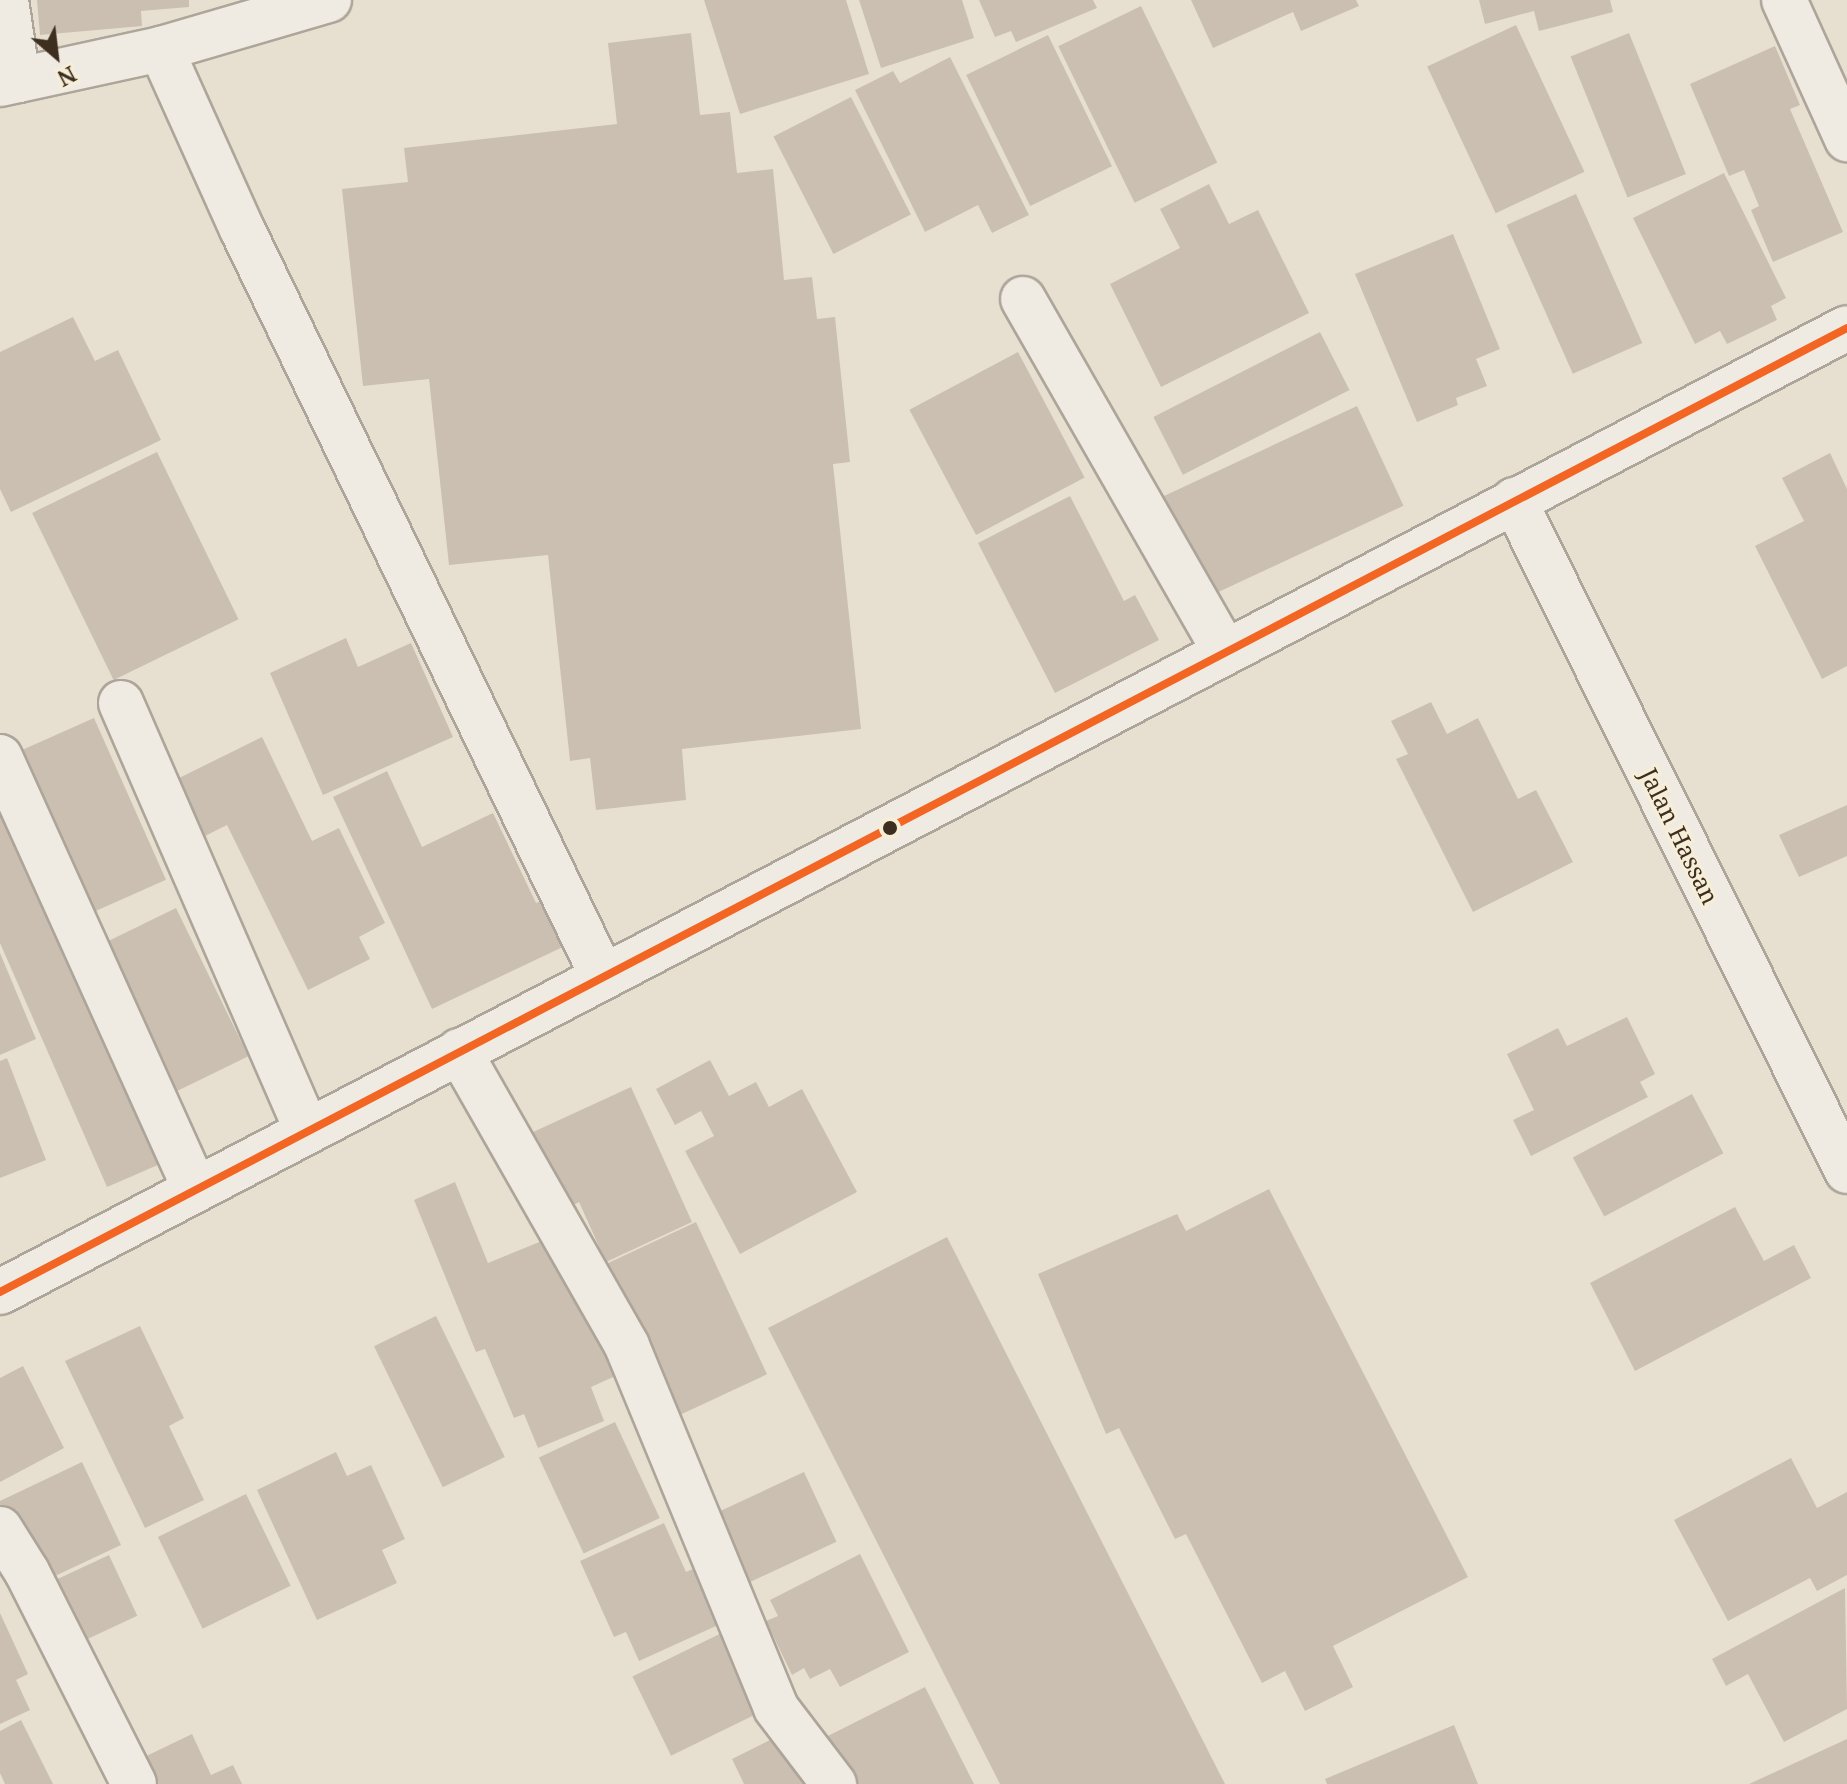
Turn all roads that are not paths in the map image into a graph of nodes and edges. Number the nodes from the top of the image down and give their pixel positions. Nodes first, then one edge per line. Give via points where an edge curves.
1 (6, 0) edge
2 (329, 0) edge
3 (1784, 0) edge
4 (161, 49) junction
5 (9, 82) edge
6 (1847, 139) edge
7 (1023, 299) dead end
8 (1847, 328) edge
9 (1514, 500) junction
10 (1224, 650) junction
11 (121, 703) dead end
12 (0, 757) edge
13 (601, 973) junction
14 (459, 1051) junction
15 (1832, 1110) edge
16 (307, 1131) junction
17 (1847, 1171) edge
18 (195, 1189) junction
19 (0, 1292) edge
20 (0, 1529) edge
21 (134, 1784) edge
22 (834, 1784) edge

1 - 5 street
2 - 4 street
3 - 6 street
4 - 5 street
4 - 13 street via 242,229
7 - 10 street
8 - 9 street
9 - 10 street
9 - 15 street, Jalan Hassan
10 - 13 street
11 - 16 street
12 - 18 street
13 - 14 street
14 - 16 street
14 - 22 street via 627,1346 776,1708
15 - 17 street, Jalan Hassan
16 - 18 street
18 - 19 street
20 - 21 street

